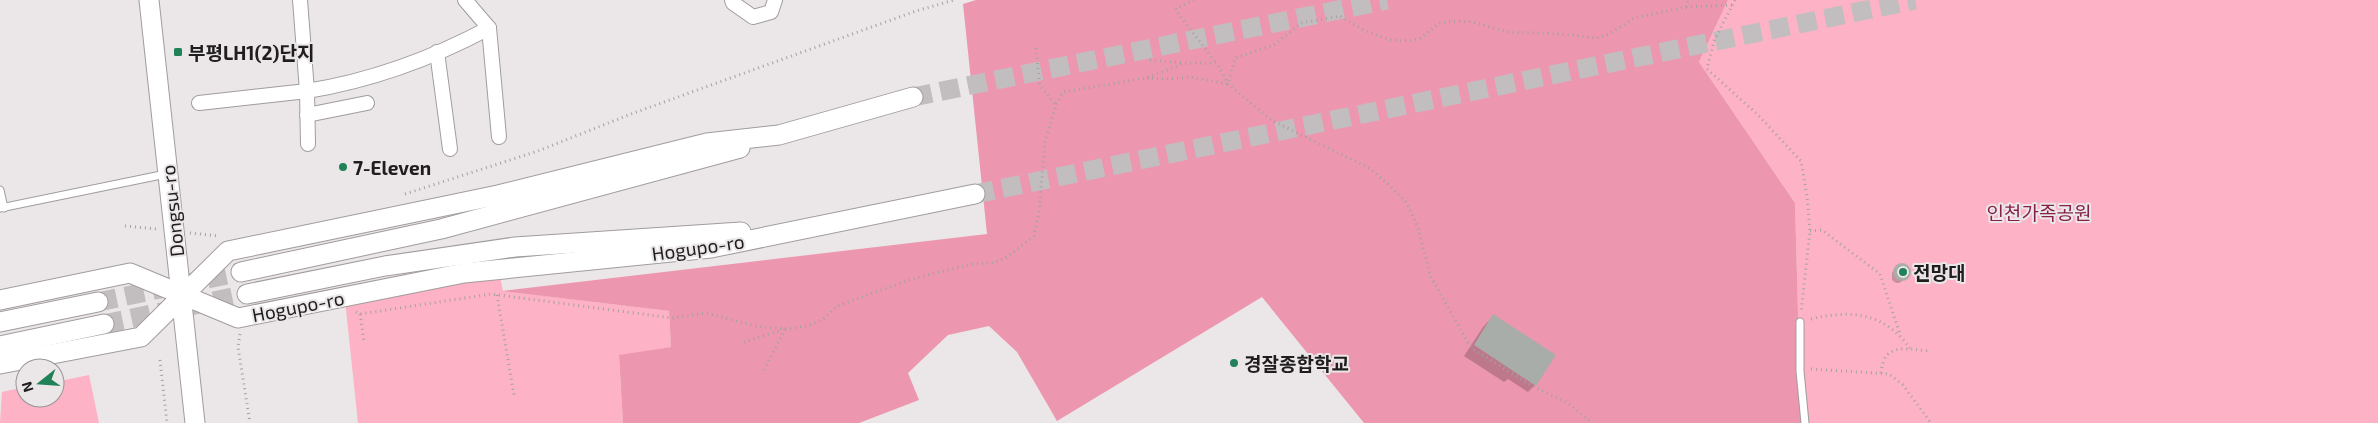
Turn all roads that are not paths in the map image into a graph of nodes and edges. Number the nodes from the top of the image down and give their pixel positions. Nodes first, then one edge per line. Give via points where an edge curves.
1 (149, 0) edge
2 (300, 0) edge
3 (465, 0) edge
4 (732, 0) edge
5 (775, 0) edge
6 (489, 28) junction
7 (437, 52) junction
8 (307, 91) junction
9 (913, 97) tunnel mouth
10 (199, 103) dead end
11 (367, 103) dead end
12 (307, 115) junction
13 (779, 135) junction
14 (498, 136) dead end
15 (308, 144) dead end
16 (450, 149) dead end
17 (168, 174) junction
18 (0, 190) edge
19 (975, 194) tunnel mouth
20 (2, 208) edge
21 (801, 229) junction
22 (241, 272) tunnel mouth
23 (247, 294) tunnel mouth
24 (182, 296) junction
25 (0, 300) edge
26 (98, 302) tunnel mouth
27 (0, 322) edge
28 (1800, 322) road end
29 (104, 324) tunnel mouth
30 (0, 346) edge
31 (0, 364) edge
32 (195, 423) edge
33 (1805, 423) edge

1 - 17 main road, Dongsu-ro
2 - 8 street
3 - 6 street
4 - 5 street via 753,17 771,12
6 - 7 street
6 - 14 street
7 - 8 street via 347,85
7 - 16 street
8 - 10 street
8 - 12 street
9 - 13 main road
11 - 12 street
12 - 15 street
13 - 22 main road via 711,157 441,229
13 - 24 main road via 707,144 498,195 228,252
17 - 20 lane
17 - 24 main road, Dongsu-ro
18 - 20 lane
19 - 21 main road, Hogupo-ro
21 - 23 main road, Hogupo-ro via 515,247 385,266
21 - 24 main road, Hogupo-ro via 711,248 464,273 238,318
24 - 25 main road, Hogupo-ro via 130,272
24 - 31 main road via 141,337
24 - 32 main road, Dongsu-ro
26 - 27 main road
28 - 33 lane
29 - 30 main road

